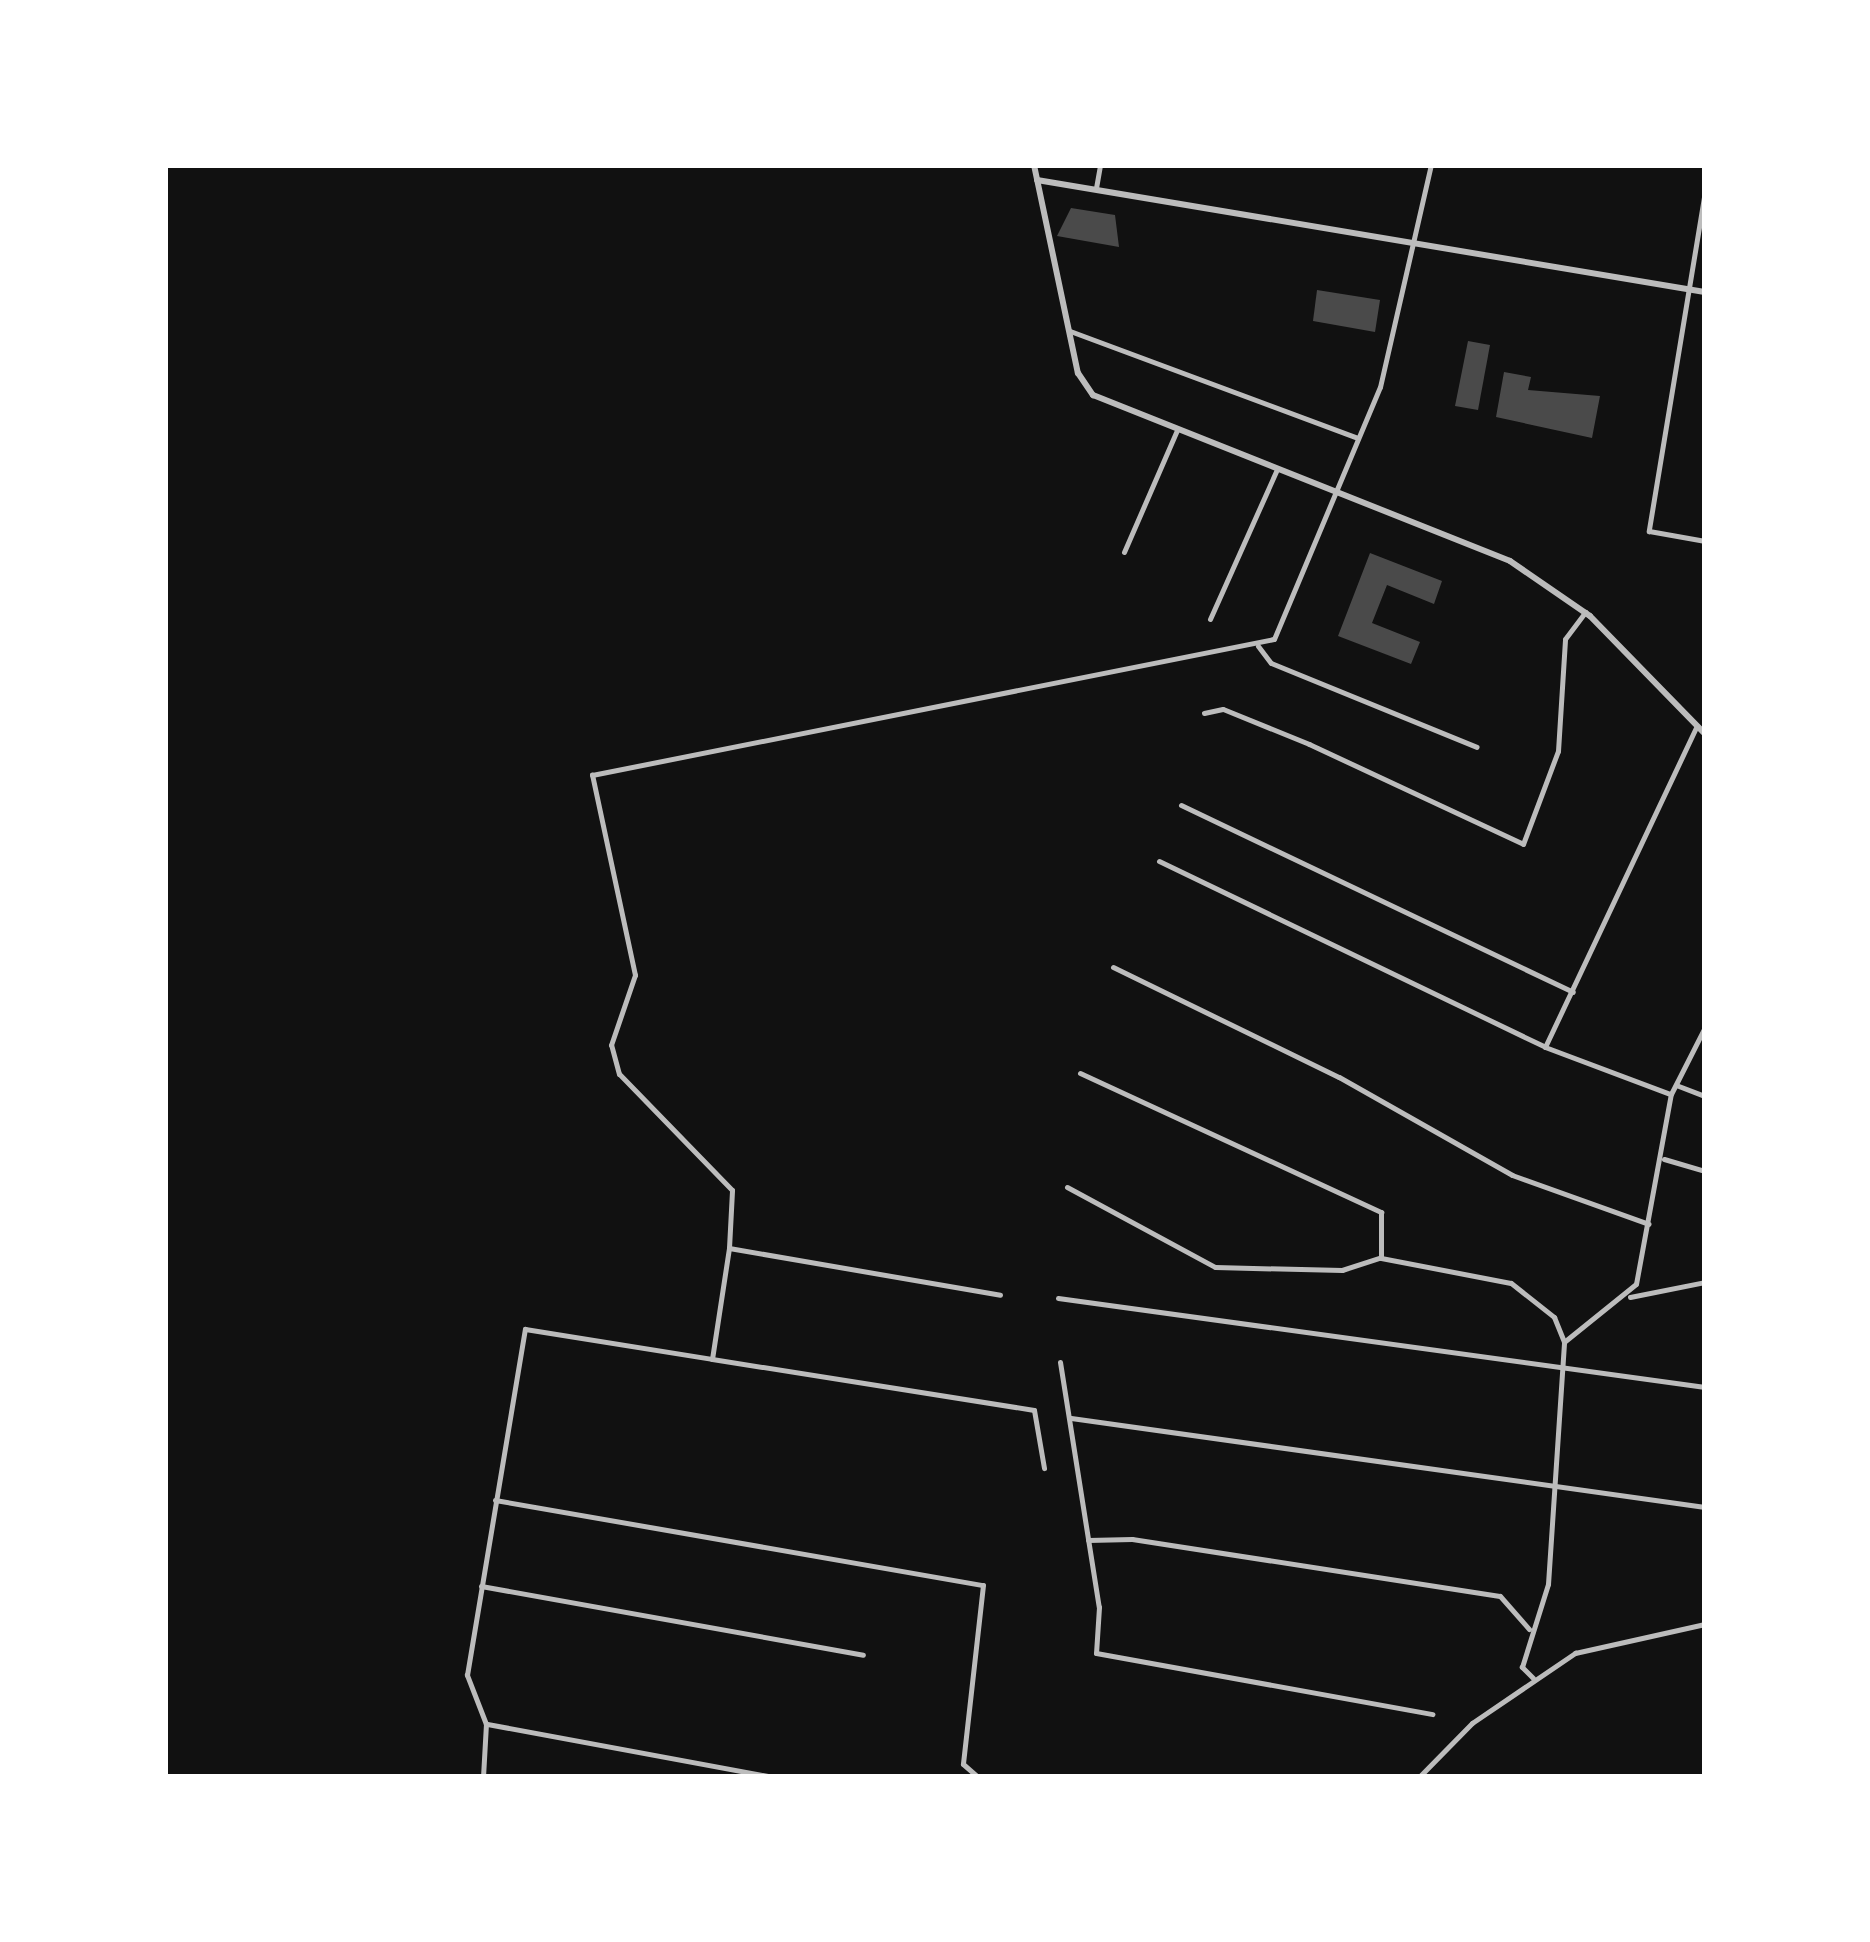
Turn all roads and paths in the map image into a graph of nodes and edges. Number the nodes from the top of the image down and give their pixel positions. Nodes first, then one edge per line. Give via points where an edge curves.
1 (1034, 165) edge
2 (1100, 165) edge
3 (1431, 165) edge
4 (1037, 180) junction
5 (1096, 188) junction
6 (1705, 191) edge
7 (1417, 241) junction
8 (1688, 289) junction
9 (1705, 292) edge
10 (1070, 332) junction
11 (1178, 430) junction
12 (1357, 438) junction
13 (1277, 469) junction
14 (1336, 493) junction
15 (1705, 541) edge
16 (1124, 552) dead end
17 (1585, 612) junction
18 (1210, 619) dead end
19 (1258, 646) junction
20 (1204, 713) dead end
21 (1697, 726) junction
22 (1705, 734) edge
23 (1477, 746) dead end
24 (1182, 805) dead end
25 (1159, 861) dead end
26 (1113, 967) dead end
27 (1573, 992) junction
28 (1705, 1027) edge
29 (1545, 1047) junction
30 (1080, 1073) dead end
31 (1676, 1084) junction
32 (1672, 1094) junction
33 (1705, 1096) edge
34 (1664, 1159) junction
35 (1705, 1171) edge
36 (1067, 1187) dead end
37 (1648, 1224) junction
38 (729, 1248) junction
39 (1382, 1258) junction
40 (1705, 1282) edge
41 (1000, 1296) dead end
42 (1630, 1297) junction
43 (1058, 1298) dead end
44 (1564, 1342) junction
45 (712, 1359) junction
46 (1060, 1362) dead end
47 (1564, 1368) junction
48 (1705, 1386) edge
49 (1071, 1418) junction
50 (1044, 1468) dead end
51 (1555, 1486) junction
52 (495, 1500) junction
53 (1705, 1507) edge
54 (1088, 1540) junction
55 (480, 1586) junction
56 (1705, 1624) edge
57 (1528, 1629) junction
58 (863, 1655) dead end
59 (1533, 1678) junction
60 (1433, 1714) dead end
61 (486, 1724) junction
62 (484, 1777) edge
63 (773, 1777) edge
64 (978, 1777) edge
65 (1419, 1777) edge

1 - 4 street
2 - 5 street
3 - 7 street
4 - 5 street
4 - 10 street
5 - 7 street
6 - 8 street
7 - 8 street
7 - 12 street
8 - 9 street
8 - 15 street via 1648,531
10 - 11 street via 1093,395
10 - 12 street
11 - 13 street
11 - 16 street
12 - 14 street
13 - 14 street
13 - 18 street
14 - 17 street via 1510,562
14 - 19 street via 1284,625
17 - 20 street via 1565,639 1558,751 1522,844 1310,744 1223,709
17 - 21 street
19 - 23 street via 1271,663
19 - 38 street via 1103,668 592,774 634,975 612,1045 619,1074 732,1190
21 - 22 street
21 - 27 street
24 - 27 street
25 - 29 street
26 - 37 street via 1339,1076 1512,1174
27 - 29 street
28 - 31 street
29 - 32 street
30 - 39 street via 1380,1212
31 - 32 street
31 - 33 street
32 - 34 street
34 - 35 street
34 - 37 street
36 - 39 street via 1214,1268 1342,1270
37 - 42 street
38 - 41 street
38 - 45 street
39 - 44 street via 1511,1284 1554,1317
40 - 42 street
42 - 44 street
43 - 47 street
44 - 47 street
45 - 50 street via 1034,1410
45 - 52 street via 525,1329
46 - 49 street
47 - 48 street
47 - 51 street
49 - 51 street
49 - 54 street
51 - 53 street
51 - 57 street via 1548,1584
52 - 55 street
52 - 64 street via 984,1584 962,1764
54 - 57 street via 1500,1596
54 - 60 street via 1096,1653
55 - 58 street
55 - 61 street via 466,1675
56 - 59 street via 1622,1637
57 - 59 street via 1522,1667
59 - 65 street
61 - 62 street
61 - 63 street

